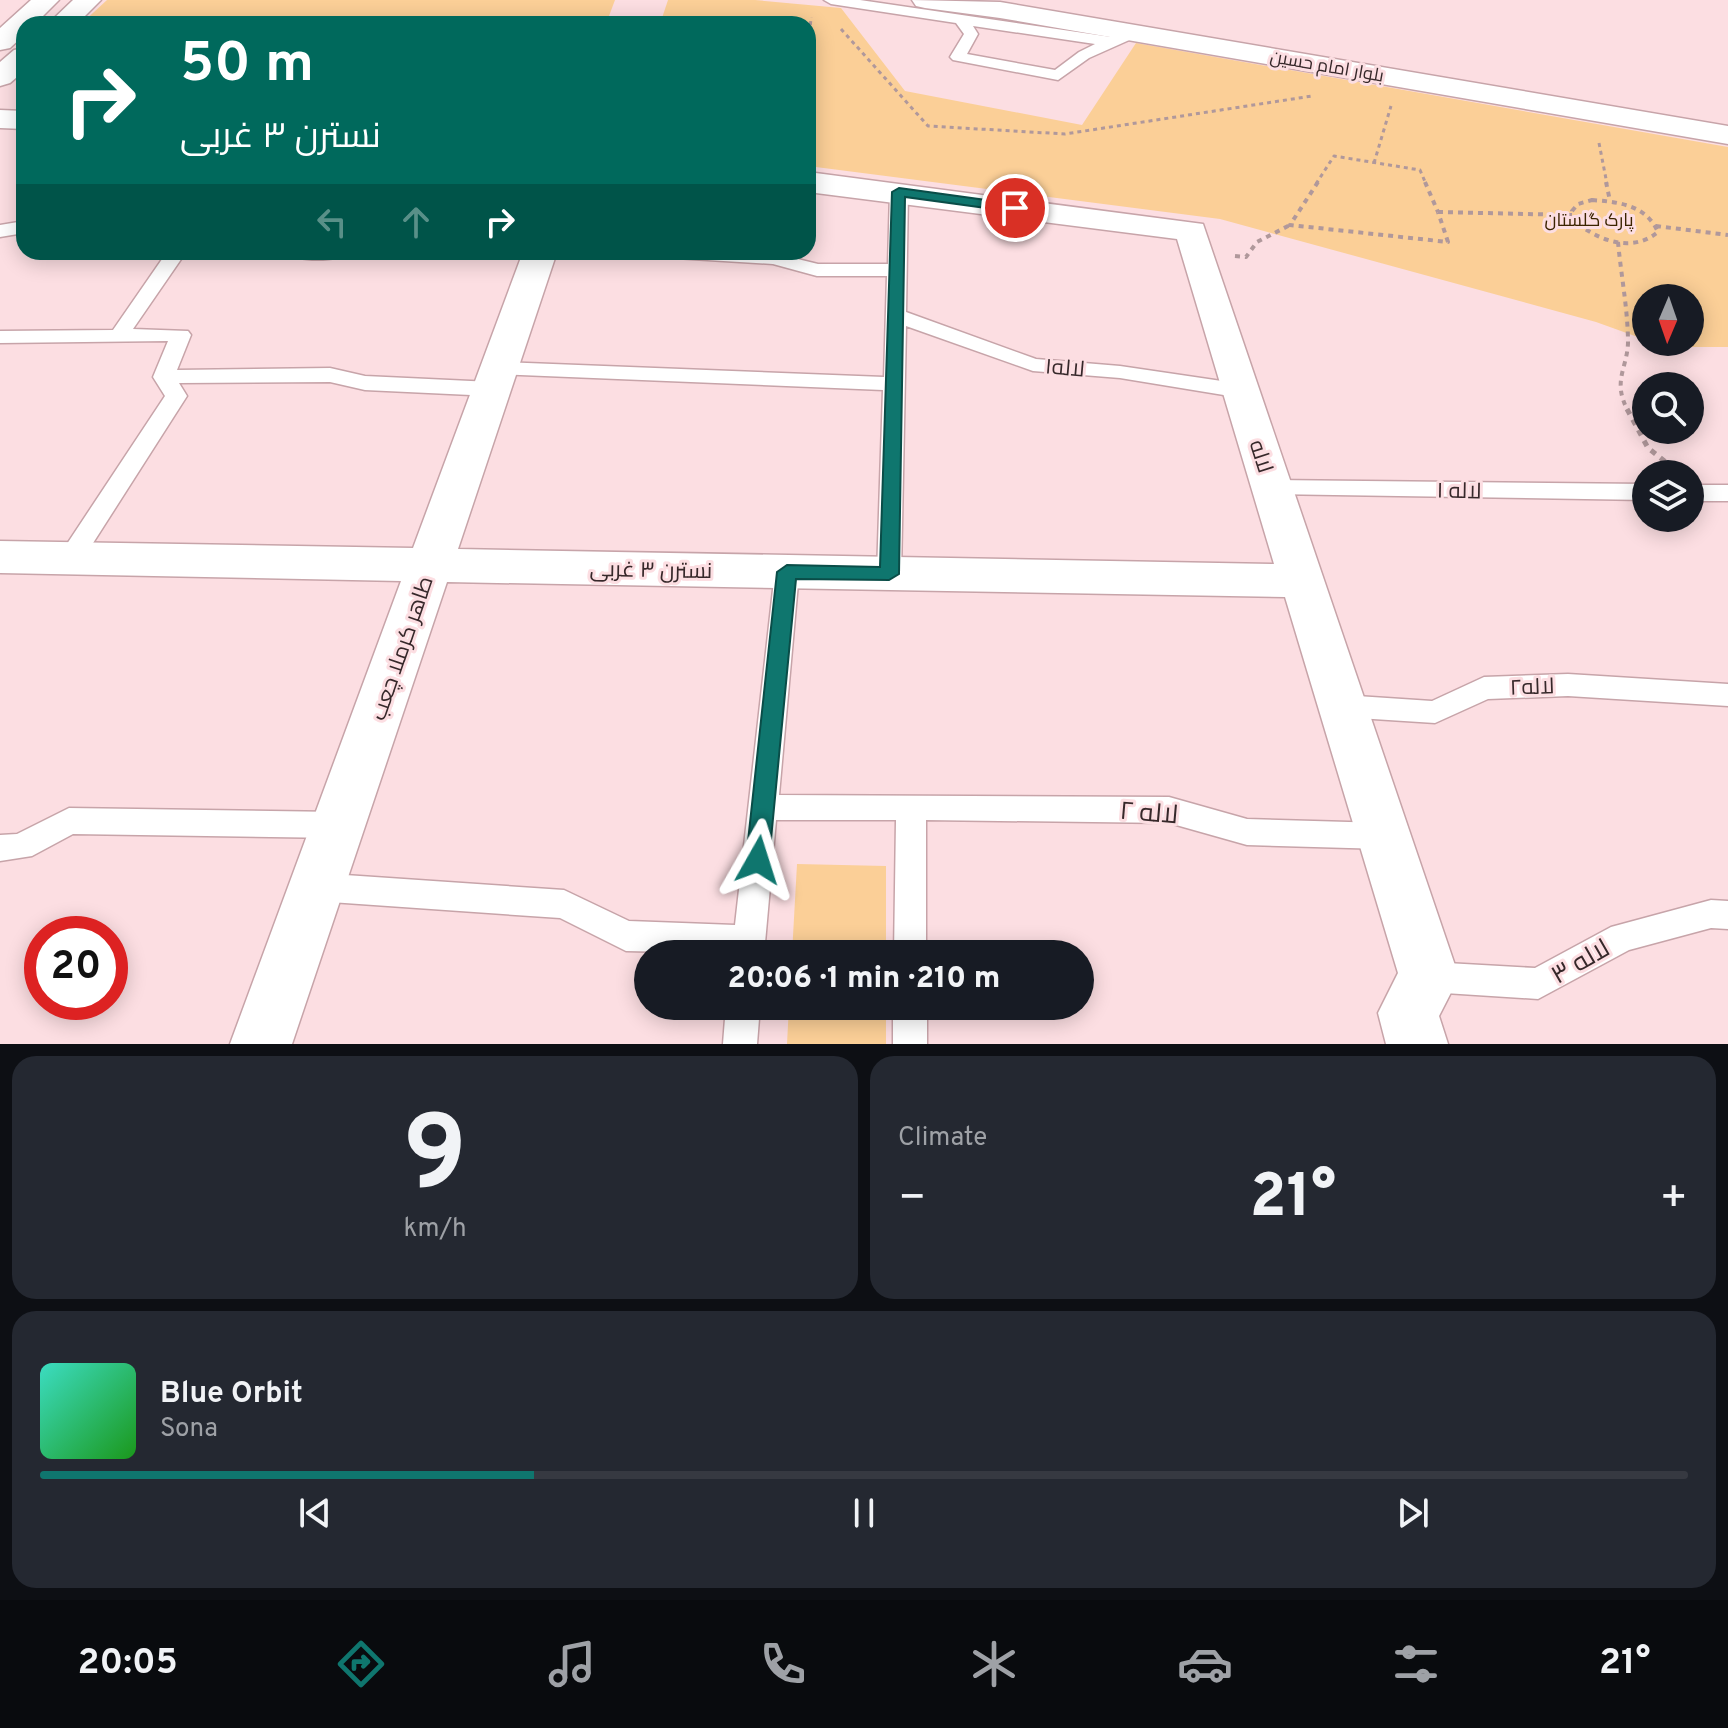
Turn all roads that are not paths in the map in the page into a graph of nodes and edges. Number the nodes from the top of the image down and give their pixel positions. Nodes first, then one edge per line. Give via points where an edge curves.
1 (46, 0) edge
2 (88, 0) edge
3 (831, 0) edge
4 (925, 0) edge
5 (1072, 0) edge
6 (28, 16) edge
7 (70, 16) edge
8 (960, 18) junction
9 (16, 27) edge
10 (971, 34) junction
11 (1125, 37) junction
12 (0, 42) edge
13 (1084, 55) junction
14 (16, 63) edge
15 (0, 77) edge
16 (1728, 109) edge
17 (1728, 135) edge
18 (816, 183) edge
19 (899, 192) junction
20 (171, 260) edge
21 (537, 260) edge
22 (781, 260) edge
23 (897, 270) junction
24 (895, 315) junction
25 (120, 334) junction
26 (0, 337) edge
27 (164, 377) junction
28 (496, 379) junction
29 (894, 384) junction
30 (1242, 391) junction
31 (1273, 488) junction
32 (1632, 492) edge
33 (1704, 493) edge
34 (1728, 493) edge
35 (0, 557) edge
36 (70, 559) junction
37 (430, 565) junction
38 (787, 572) junction
39 (889, 574) junction
40 (1303, 581) junction
41 (1728, 695) edge
42 (1342, 706) junction
43 (911, 807) junction
44 (763, 808) junction
45 (338, 825) junction
46 (1384, 836) junction
47 (0, 848) edge
48 (316, 887) junction
49 (1728, 915) edge
50 (671, 940) edge
51 (750, 940) edge
52 (910, 940) edge
53 (1429, 977) junction
54 (742, 1020) edge
55 (910, 1020) edge
56 (261, 1044) edge
57 (740, 1044) edge
58 (910, 1044) edge
59 (1417, 1044) edge

1 - 6 street
2 - 7 street
3 - 8 lane
4 - 11 street, بلوار امام حسین
5 - 16 street, بلوار امام حسین
8 - 10 lane
8 - 11 lane
9 - 12 street
10 - 13 lane
10 - 13 lane via 958,57 1058,75
11 - 13 lane
11 - 17 street, بلوار امام حسین
14 - 15 street
18 - 19 street, لاله
19 - 23 lane
19 - 30 street, لاله via 1191,231
20 - 25 lane
21 - 28 street, طاهر کرملا چعب
22 - 23 lane via 817,270
23 - 24 lane
24 - 29 lane
24 - 30 lane, لاله۱ via 1033,365
25 - 26 lane
25 - 27 lane via 181,335
27 - 28 lane via 330,375 365,383
27 - 36 lane via 176,396
28 - 29 lane
28 - 37 street, طاهر کرملا چعب
29 - 39 lane
30 - 31 street, لاله
31 - 32 lane, لاله ۱
31 - 40 street, لاله
33 - 34 lane
35 - 36 street, نسترن ۳ غربی
36 - 37 street, نسترن ۳ غربی
37 - 38 street, نسترن ۳ غربی
37 - 45 street, طاهر کرملا چعب
38 - 39 street, نسترن ۳ غربی
38 - 44 lane
39 - 40 street, نسترن ۳ غربی
40 - 42 street, لاله
41 - 42 lane, لاله۲ via 1568,685 1484,688 1435,712
42 - 46 street, لاله
43 - 44 lane, لاله ۲
43 - 46 lane, لاله ۲ via 1169,810 1247,832
43 - 52 lane
44 - 51 lane
45 - 47 lane via 69,821 21,847
45 - 48 street, طاهر کرملا چعب
46 - 53 street, لاله
48 - 50 lane via 564,904 626,936
48 - 56 street, طاهر کرملا چعب
49 - 53 lane, لاله ۳ via 1711,914 1622,937 1538,984
53 - 59 street via 1408,1013
54 - 57 lane
55 - 58 lane

